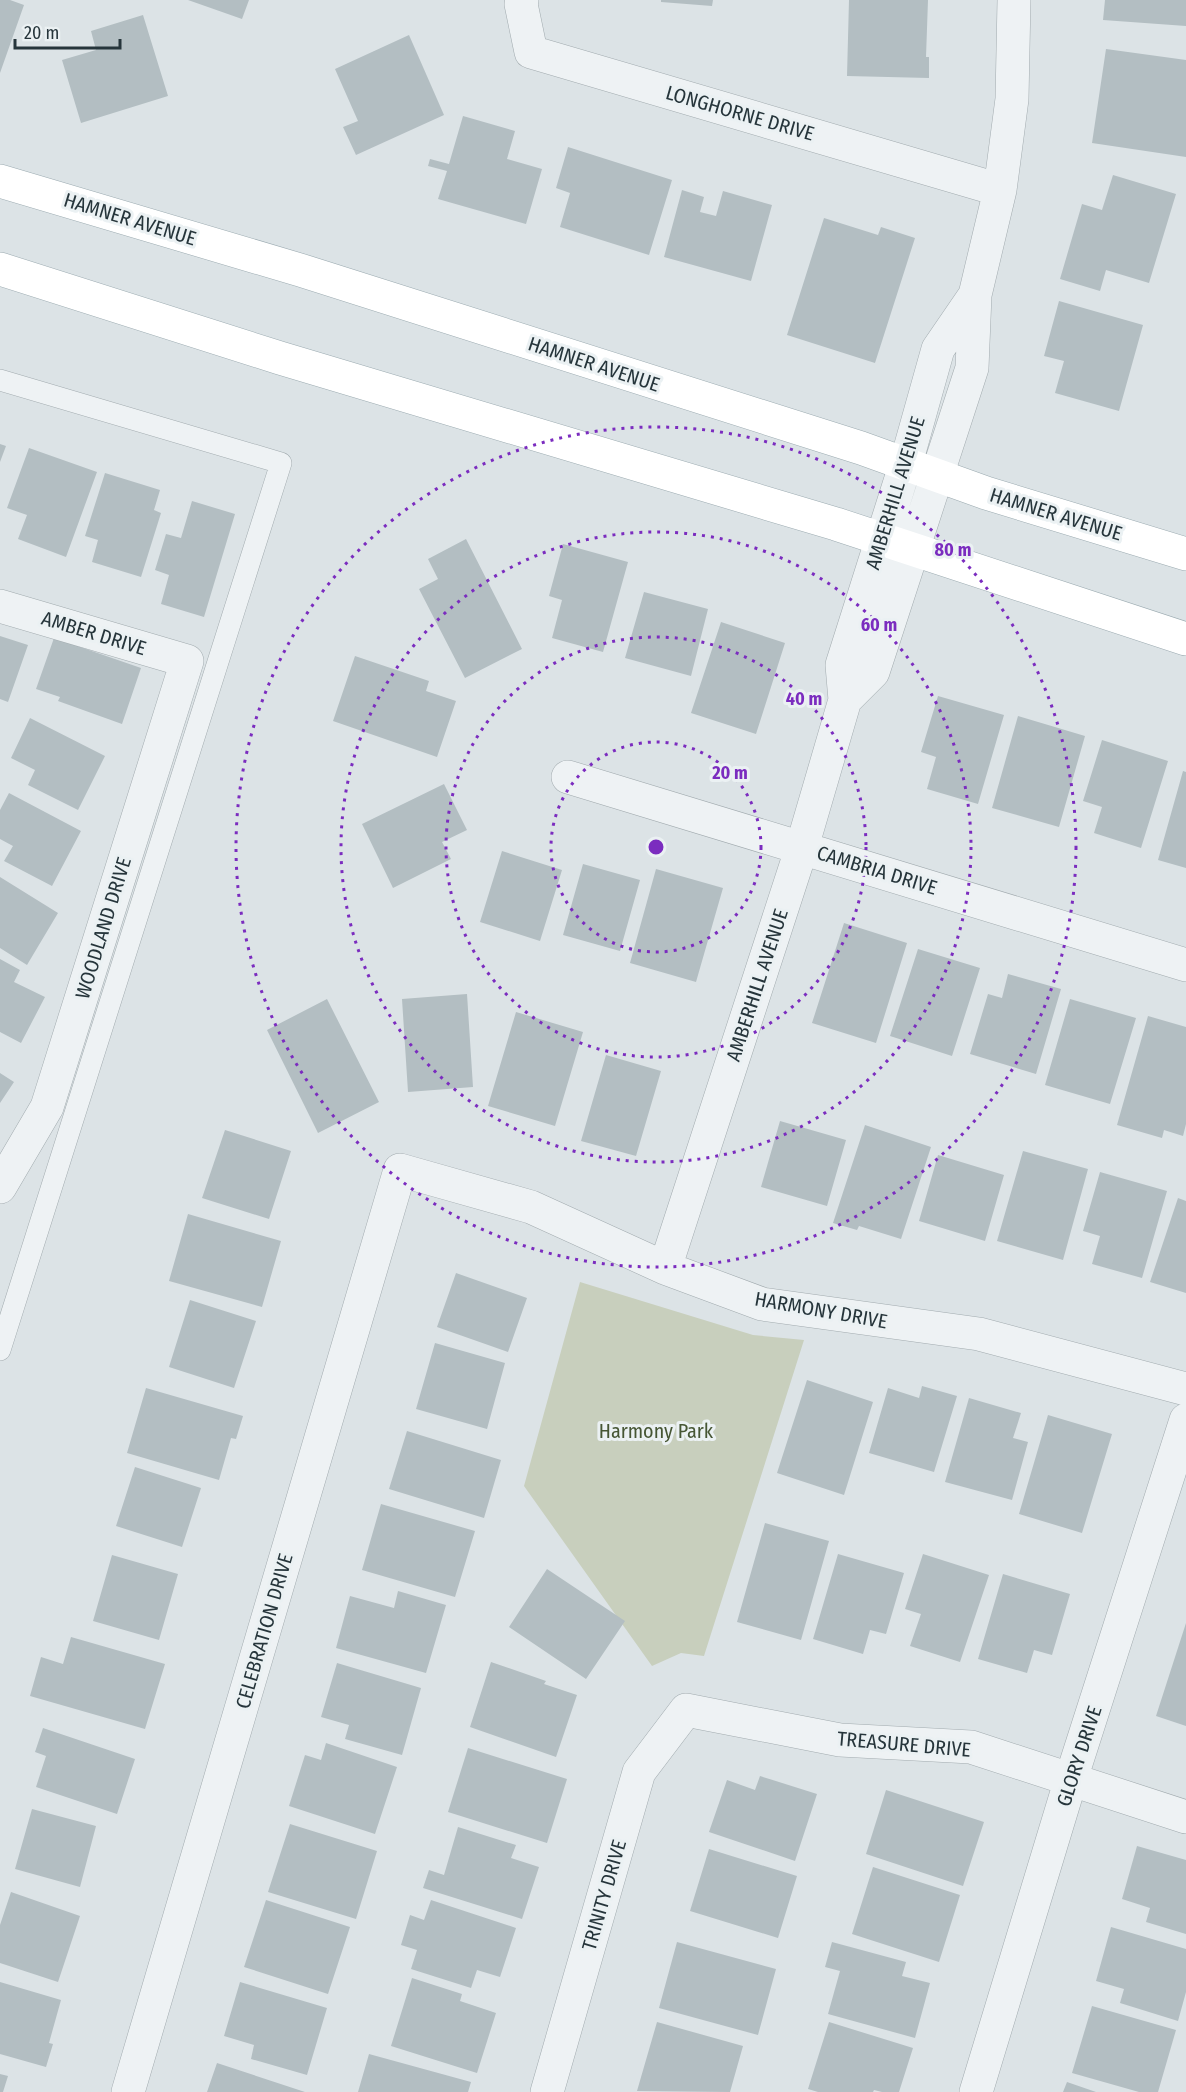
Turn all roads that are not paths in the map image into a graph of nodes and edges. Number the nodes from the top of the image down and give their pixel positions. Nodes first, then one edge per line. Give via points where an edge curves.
1 (522, 0) edge
2 (1014, 0) edge
3 (0, 181) edge
4 (1000, 190) junction
5 (0, 269) edge
6 (975, 295) junction
7 (0, 380) edge
8 (906, 463) junction
9 (936, 474) junction
10 (882, 540) junction
11 (913, 549) junction
12 (1186, 554) edge
13 (0, 606) edge
14 (1186, 639) edge
15 (187, 661) joint
16 (845, 700) junction
17 (568, 777) dead end
18 (802, 847) junction
19 (1186, 965) edge
20 (400, 1170) joint
21 (0, 1187) edge
22 (665, 1268) junction
23 (0, 1350) edge
24 (1186, 1389) edge
25 (1186, 1420) edge
26 (686, 1710) joint
27 (1071, 1779) junction
28 (1186, 1817) edge
29 (128, 2092) edge
30 (547, 2092) edge
31 (976, 2092) edge

1 - 4 street, LONGHORNE DRIVE via 531,52
2 - 4 street, AMBERHILL AVENUE via 1012,99
3 - 8 main road, HAMNER AVENUE via 300,270
4 - 6 street, AMBERHILL AVENUE
5 - 10 main road via 279,358
6 - 8 street, AMBERHILL AVENUE via 938,349
6 - 9 street, AMBERHILL AVENUE via 972,368
7 - 23 lane via 282,463
8 - 9 main road, HAMNER AVENUE
8 - 10 street, AMBERHILL AVENUE
9 - 11 street, AMBERHILL AVENUE
9 - 12 main road, HAMNER AVENUE
10 - 11 main road
10 - 16 street, AMBERHILL AVENUE via 842,665
11 - 14 main road
11 - 16 street, AMBERHILL AVENUE via 873,672
13 - 15 street, AMBER DRIVE
15 - 21 street, WOODLAND DRIVE via 47,1107
16 - 18 street, AMBERHILL AVENUE
17 - 18 street, CAMBRIA DRIVE
18 - 19 street, CAMBRIA DRIVE
18 - 22 street, AMBERHILL AVENUE
20 - 22 street, HARMONY DRIVE via 531,1207
20 - 29 street, CELEBRATION DRIVE
22 - 24 street, HARMONY DRIVE via 762,1304 979,1334
25 - 27 street, GLORY DRIVE
26 - 27 street, TREASURE DRIVE via 840,1740 971,1747
26 - 30 street, TRINITY DRIVE via 639,1772
27 - 28 street, TREASURE DRIVE
27 - 31 street, GLORY DRIVE

